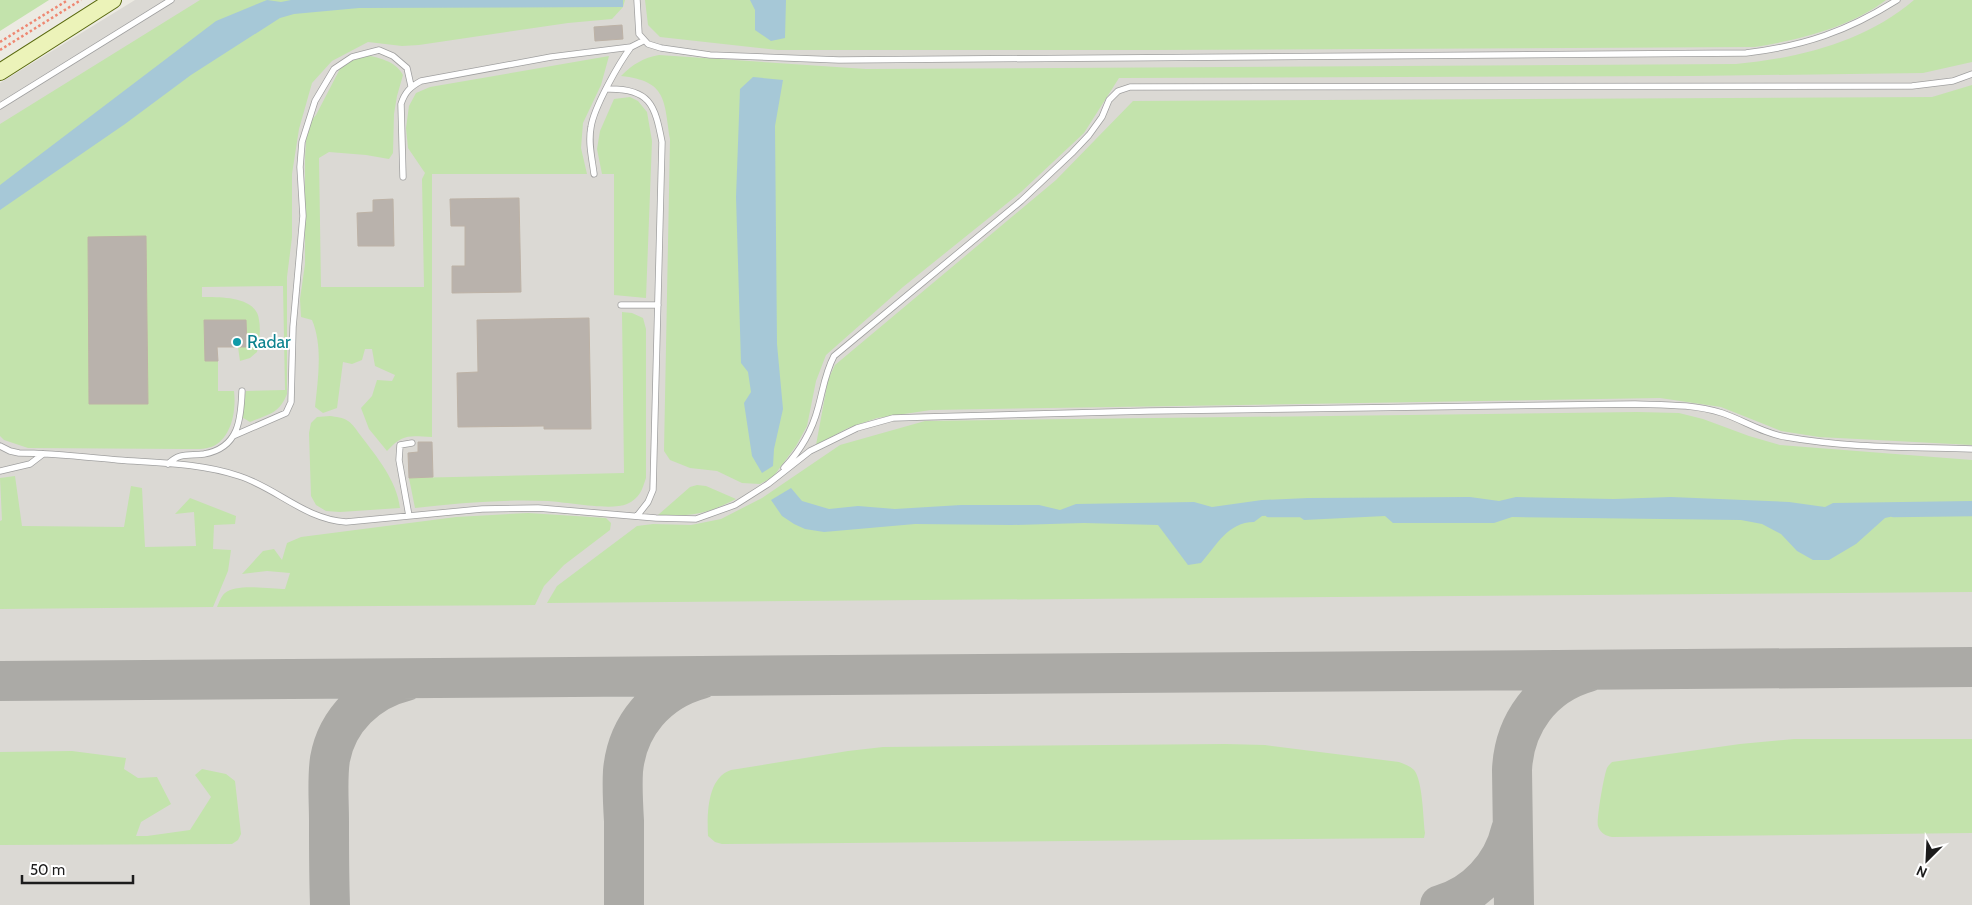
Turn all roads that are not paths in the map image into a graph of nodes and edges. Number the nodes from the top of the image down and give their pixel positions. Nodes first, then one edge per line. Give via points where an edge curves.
1 (113, 0) edge
2 (171, 0) edge
3 (637, 0) edge
4 (1897, 0) edge
5 (643, 41) junction
6 (631, 47) junction
7 (0, 72) edge
8 (1972, 74) edge
9 (411, 86) junction
10 (607, 89) junction
11 (0, 106) edge
12 (594, 174) dead end
13 (403, 177) dead end
14 (621, 305) dead end
15 (658, 305) junction
16 (242, 391) dead end
17 (233, 436) junction
18 (412, 442) dead end
19 (0, 446) edge
20 (1972, 449) edge
21 (43, 454) junction
22 (168, 464) junction
23 (0, 470) edge
24 (768, 484) junction
25 (409, 516) junction
26 (637, 516) junction

1 - 7 street
2 - 11 lane
3 - 5 lane via 639,34
4 - 5 lane via 1836,33 1778,49 1746,53 839,60 710,55 661,48
5 - 6 lane
6 - 9 lane via 421,80
6 - 10 lane
8 - 24 lane via 1953,81 1912,86 1130,87 1118,91 1109,100 1089,135 1053,172 834,356 807,437
9 - 13 lane via 401,104
9 - 17 lane via 407,68 393,56 379,50 352,57 334,69 315,101 302,142 300,167 303,216 293,327 291,402 286,413
10 - 12 lane via 591,126
10 - 15 lane via 637,91 657,115 662,142
14 - 15 lane
15 - 26 lane via 654,490
16 - 17 lane via 240,424
17 - 22 lane via 216,450 176,456
18 - 25 lane via 400,445 399,460
19 - 21 lane via 10,451
20 - 24 lane via 1855,446 1783,437 1693,406 1645,404 925,417 893,418 857,428 810,451
21 - 22 lane
21 - 23 lane via 30,464
22 - 25 lane via 194,466 251,480 314,515 330,520 346,522
24 - 26 lane via 735,505 696,519
25 - 26 lane via 538,508

